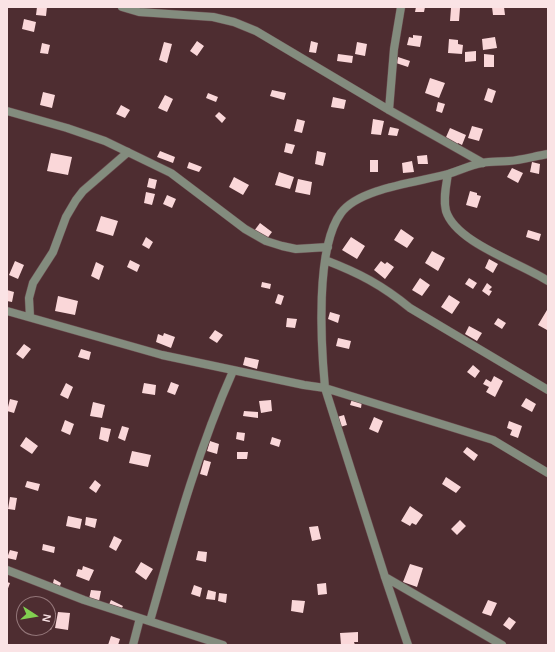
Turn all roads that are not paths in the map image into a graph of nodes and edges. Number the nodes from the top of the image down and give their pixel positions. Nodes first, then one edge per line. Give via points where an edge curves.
1 (122, 7) edge
2 (401, 7) edge
3 (389, 110) junction
4 (7, 111) edge
5 (128, 152) junction
6 (548, 154) edge
7 (483, 163) junction
8 (448, 174) junction
9 (328, 247) junction
10 (326, 260) junction
11 (548, 280) edge
12 (7, 311) edge
13 (30, 317) junction
14 (233, 371) junction
15 (325, 388) junction
16 (548, 390) edge
17 (548, 473) edge
18 (7, 570) edge
19 (385, 577) junction
20 (140, 618) junction
21 (150, 622) junction
22 (133, 645) edge
23 (223, 645) edge
24 (408, 645) edge
25 (502, 645) edge

1 - 3 street via 139,12 213,17 234,22 256,31
2 - 3 street via 394,49
3 - 7 street
4 - 5 street via 67,128
5 - 9 street via 171,173 245,229 266,241 296,249
5 - 13 street via 76,200 66,217 53,252 33,283 29,298
6 - 7 street
7 - 8 street
8 - 9 street via 381,190 360,198 342,212 334,226
8 - 11 street via 445,189 446,210 450,221 460,231 508,260
9 - 10 street
10 - 15 street via 322,304
10 - 16 street via 361,275 390,292 410,308
12 - 13 street
13 - 14 street via 162,355
14 - 15 street
14 - 21 street via 186,494
15 - 17 street via 493,440
15 - 19 street
18 - 20 street via 84,600
19 - 24 street
19 - 25 street
20 - 21 street
20 - 22 street
21 - 23 street

